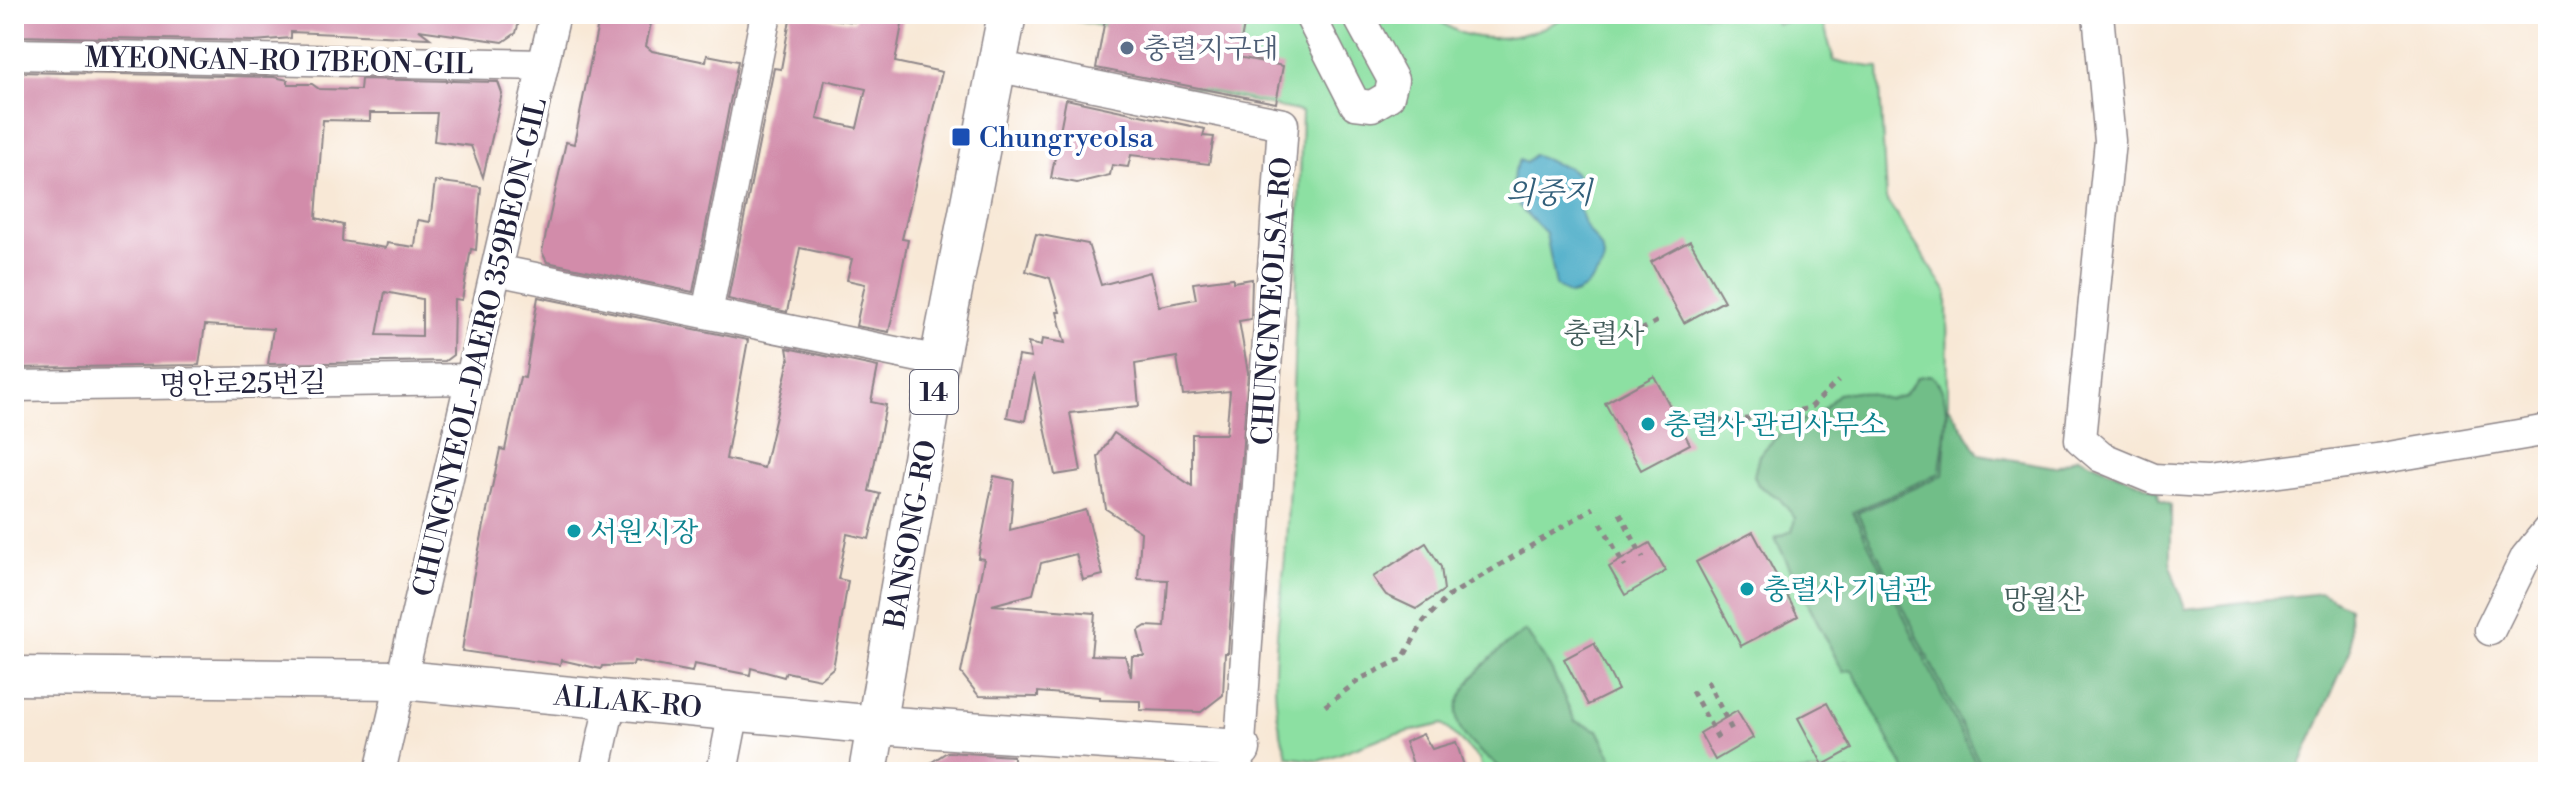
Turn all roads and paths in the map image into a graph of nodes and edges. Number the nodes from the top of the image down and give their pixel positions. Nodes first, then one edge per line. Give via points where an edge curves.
1 (555, 14) edge
2 (766, 14) edge
3 (1007, 14) edge
4 (1309, 14) edge
5 (1357, 14) edge
6 (2098, 14) edge
7 (14, 54) edge
8 (543, 65) junction
9 (995, 66) junction
10 (496, 270) junction
11 (707, 313) junction
12 (1658, 321) dead end
13 (1641, 330) dead end
14 (939, 361) junction
15 (471, 379) junction
16 (1838, 381) dead end
17 (14, 386) edge
18 (1776, 415) dead end
19 (1759, 418) dead end
20 (1720, 421) dead end
21 (2548, 430) edge
22 (1593, 508) dead end
23 (1620, 513) dead end
24 (1601, 523) dead end
25 (2548, 530) edge
26 (1643, 558) dead end
27 (1625, 567) dead end
28 (2490, 630) dead end
29 (14, 676) edge
30 (402, 680) junction
31 (1707, 681) dead end
32 (1692, 691) dead end
33 (611, 700) junction
34 (1325, 706) dead end
35 (734, 711) junction
36 (877, 725) junction
37 (1733, 732) dead end
38 (1719, 740) dead end
39 (1239, 761) edge
40 (380, 772) edge
41 (595, 772) edge
42 (722, 772) edge
43 (868, 772) edge

1 - 8 street, CHUNGNYEOL-DAERO 359BEON-GIL
2 - 11 street
3 - 9 main road, BANSONG-RO / 14
4 - 5 street via 1355,104 1372,106 1389,96 1393,80
6 - 21 street via 2110,141 2080,439 2101,457 2154,479 2206,482
7 - 8 street, MYEONGAN-RO 17BEON-GIL
8 - 10 street, CHUNGNYEOL-DAERO 359BEON-GIL
9 - 14 main road, BANSONG-RO / 14
9 - 39 street, CHUNGNYEOLSA-RO via 1283,124
10 - 11 street
10 - 15 street, CHUNGNYEOL-DAERO 359BEON-GIL
11 - 14 street
12 - 13 path
14 - 36 main road, BANSONG-RO / 14
15 - 17 street, 명안로25번길
15 - 30 street, CHUNGNYEOL-DAERO 359BEON-GIL
16 - 18 path via 1810,408
19 - 20 path
22 - 34 path via 1449,596 1424,621 1403,658 1362,678
23 - 26 path
24 - 27 path
25 - 28 street via 2526,557
29 - 30 main road, ALLAK-RO
30 - 33 main road, ALLAK-RO
30 - 40 street, CHUNGNYEOL-DAERO 359BEON-GIL
31 - 37 path
32 - 38 path
33 - 35 main road, ALLAK-RO
33 - 41 street
35 - 36 main road, ALLAK-RO
35 - 42 street
36 - 39 main road, ALLAK-RO
36 - 43 main road, BANSONG-RO / 14

